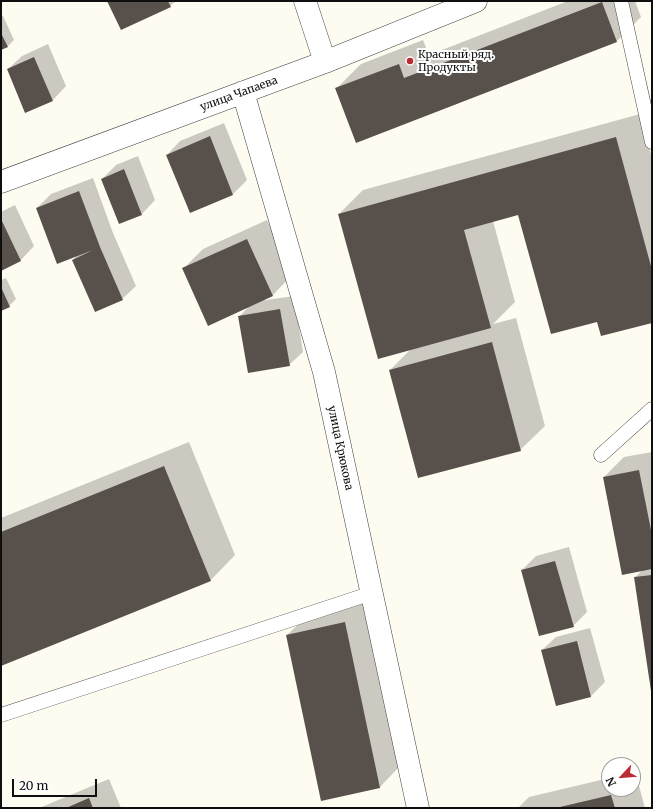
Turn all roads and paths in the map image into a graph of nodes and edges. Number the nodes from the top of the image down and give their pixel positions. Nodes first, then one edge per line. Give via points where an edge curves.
1 (305, 1) edge
2 (476, 1) edge
3 (621, 1) edge
4 (325, 62) junction
5 (243, 92) junction
6 (652, 142) edge
7 (1, 182) edge
8 (652, 409) edge
9 (601, 456) dead end
10 (372, 593) junction
11 (1, 715) edge
12 (418, 808) edge

1 - 4 street
2 - 4 street, улица Чапаева
3 - 6 lane
4 - 5 street, улица Чапаева
5 - 7 street, улица Чапаева
5 - 10 street, улица Крюкова via 324,372
8 - 9 lane
10 - 11 lane
10 - 12 street, улица Крюкова

